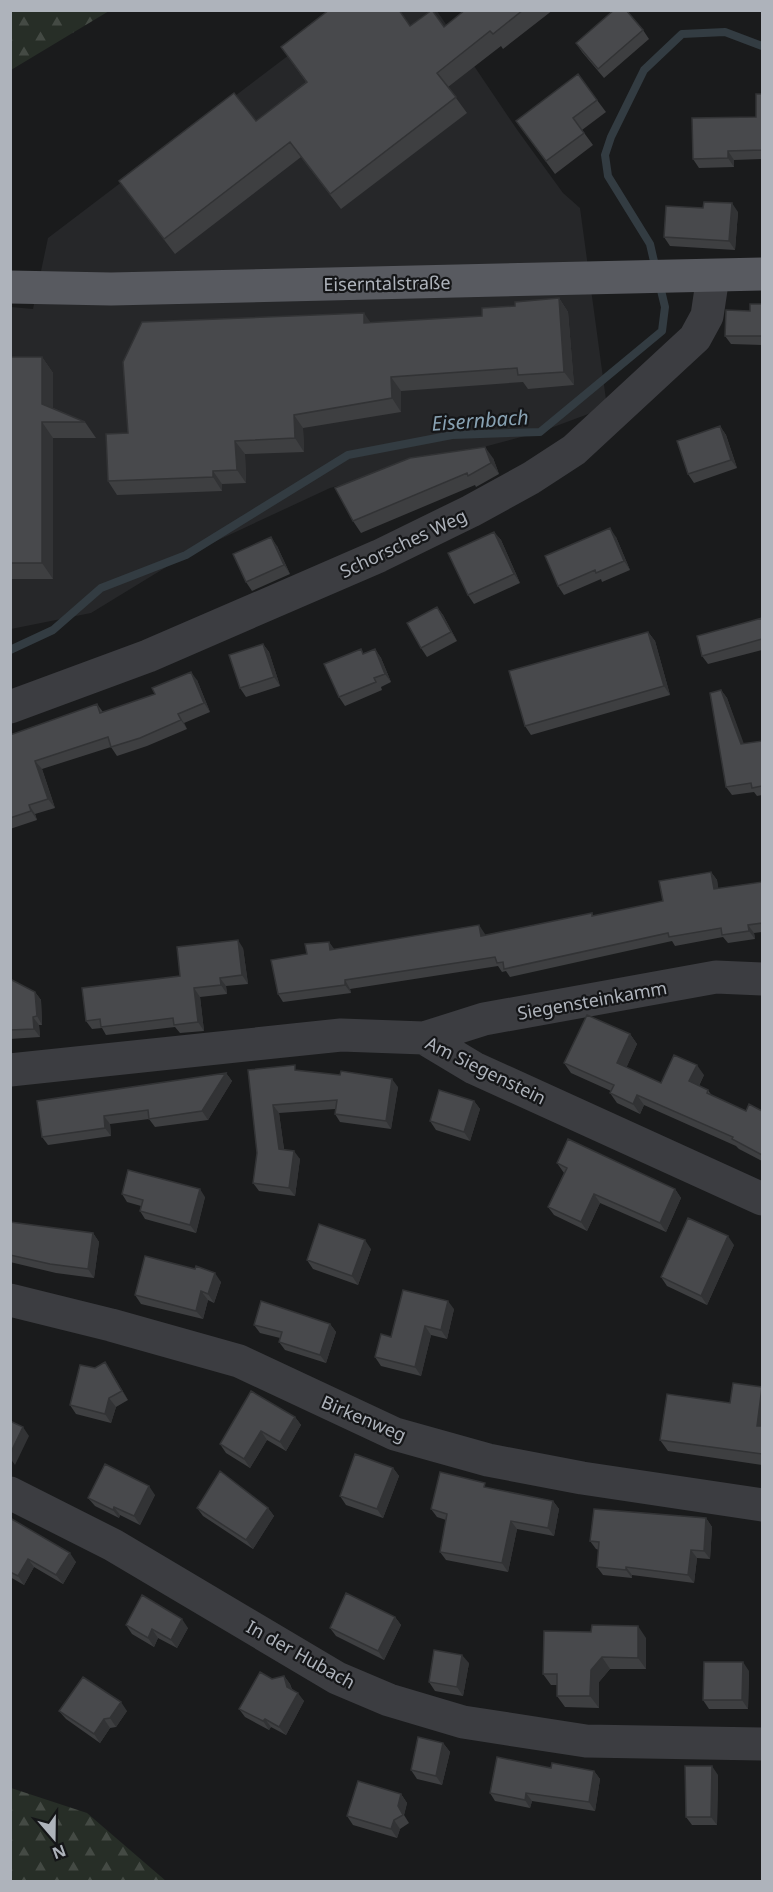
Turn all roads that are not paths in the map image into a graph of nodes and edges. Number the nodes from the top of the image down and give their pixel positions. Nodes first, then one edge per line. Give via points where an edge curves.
1 (762, 274) edge
2 (713, 276) junction
3 (10, 286) edge
4 (10, 707) edge
5 (762, 979) edge
6 (423, 1038) junction
7 (10, 1070) edge
8 (762, 1199) edge
9 (10, 1300) edge
10 (10, 1493) edge
11 (762, 1505) edge
12 (762, 1744) edge

1 - 2 main road, Eiserntalstraße
2 - 3 main road, Eiserntalstraße via 111,289
2 - 4 street, Schorsches Weg via 708,316 695,338 574,450 531,478 379,556 148,656
5 - 6 street, Siegensteinkamm via 716,977 484,1019
6 - 7 street, Am Siegenstein via 340,1035
6 - 8 street, Am Siegenstein via 474,1068
9 - 11 street, Birkenweg via 239,1361 395,1434 478,1457 582,1478
10 - 12 street, In der Hubach via 113,1545 337,1678 389,1700 463,1722 586,1741

